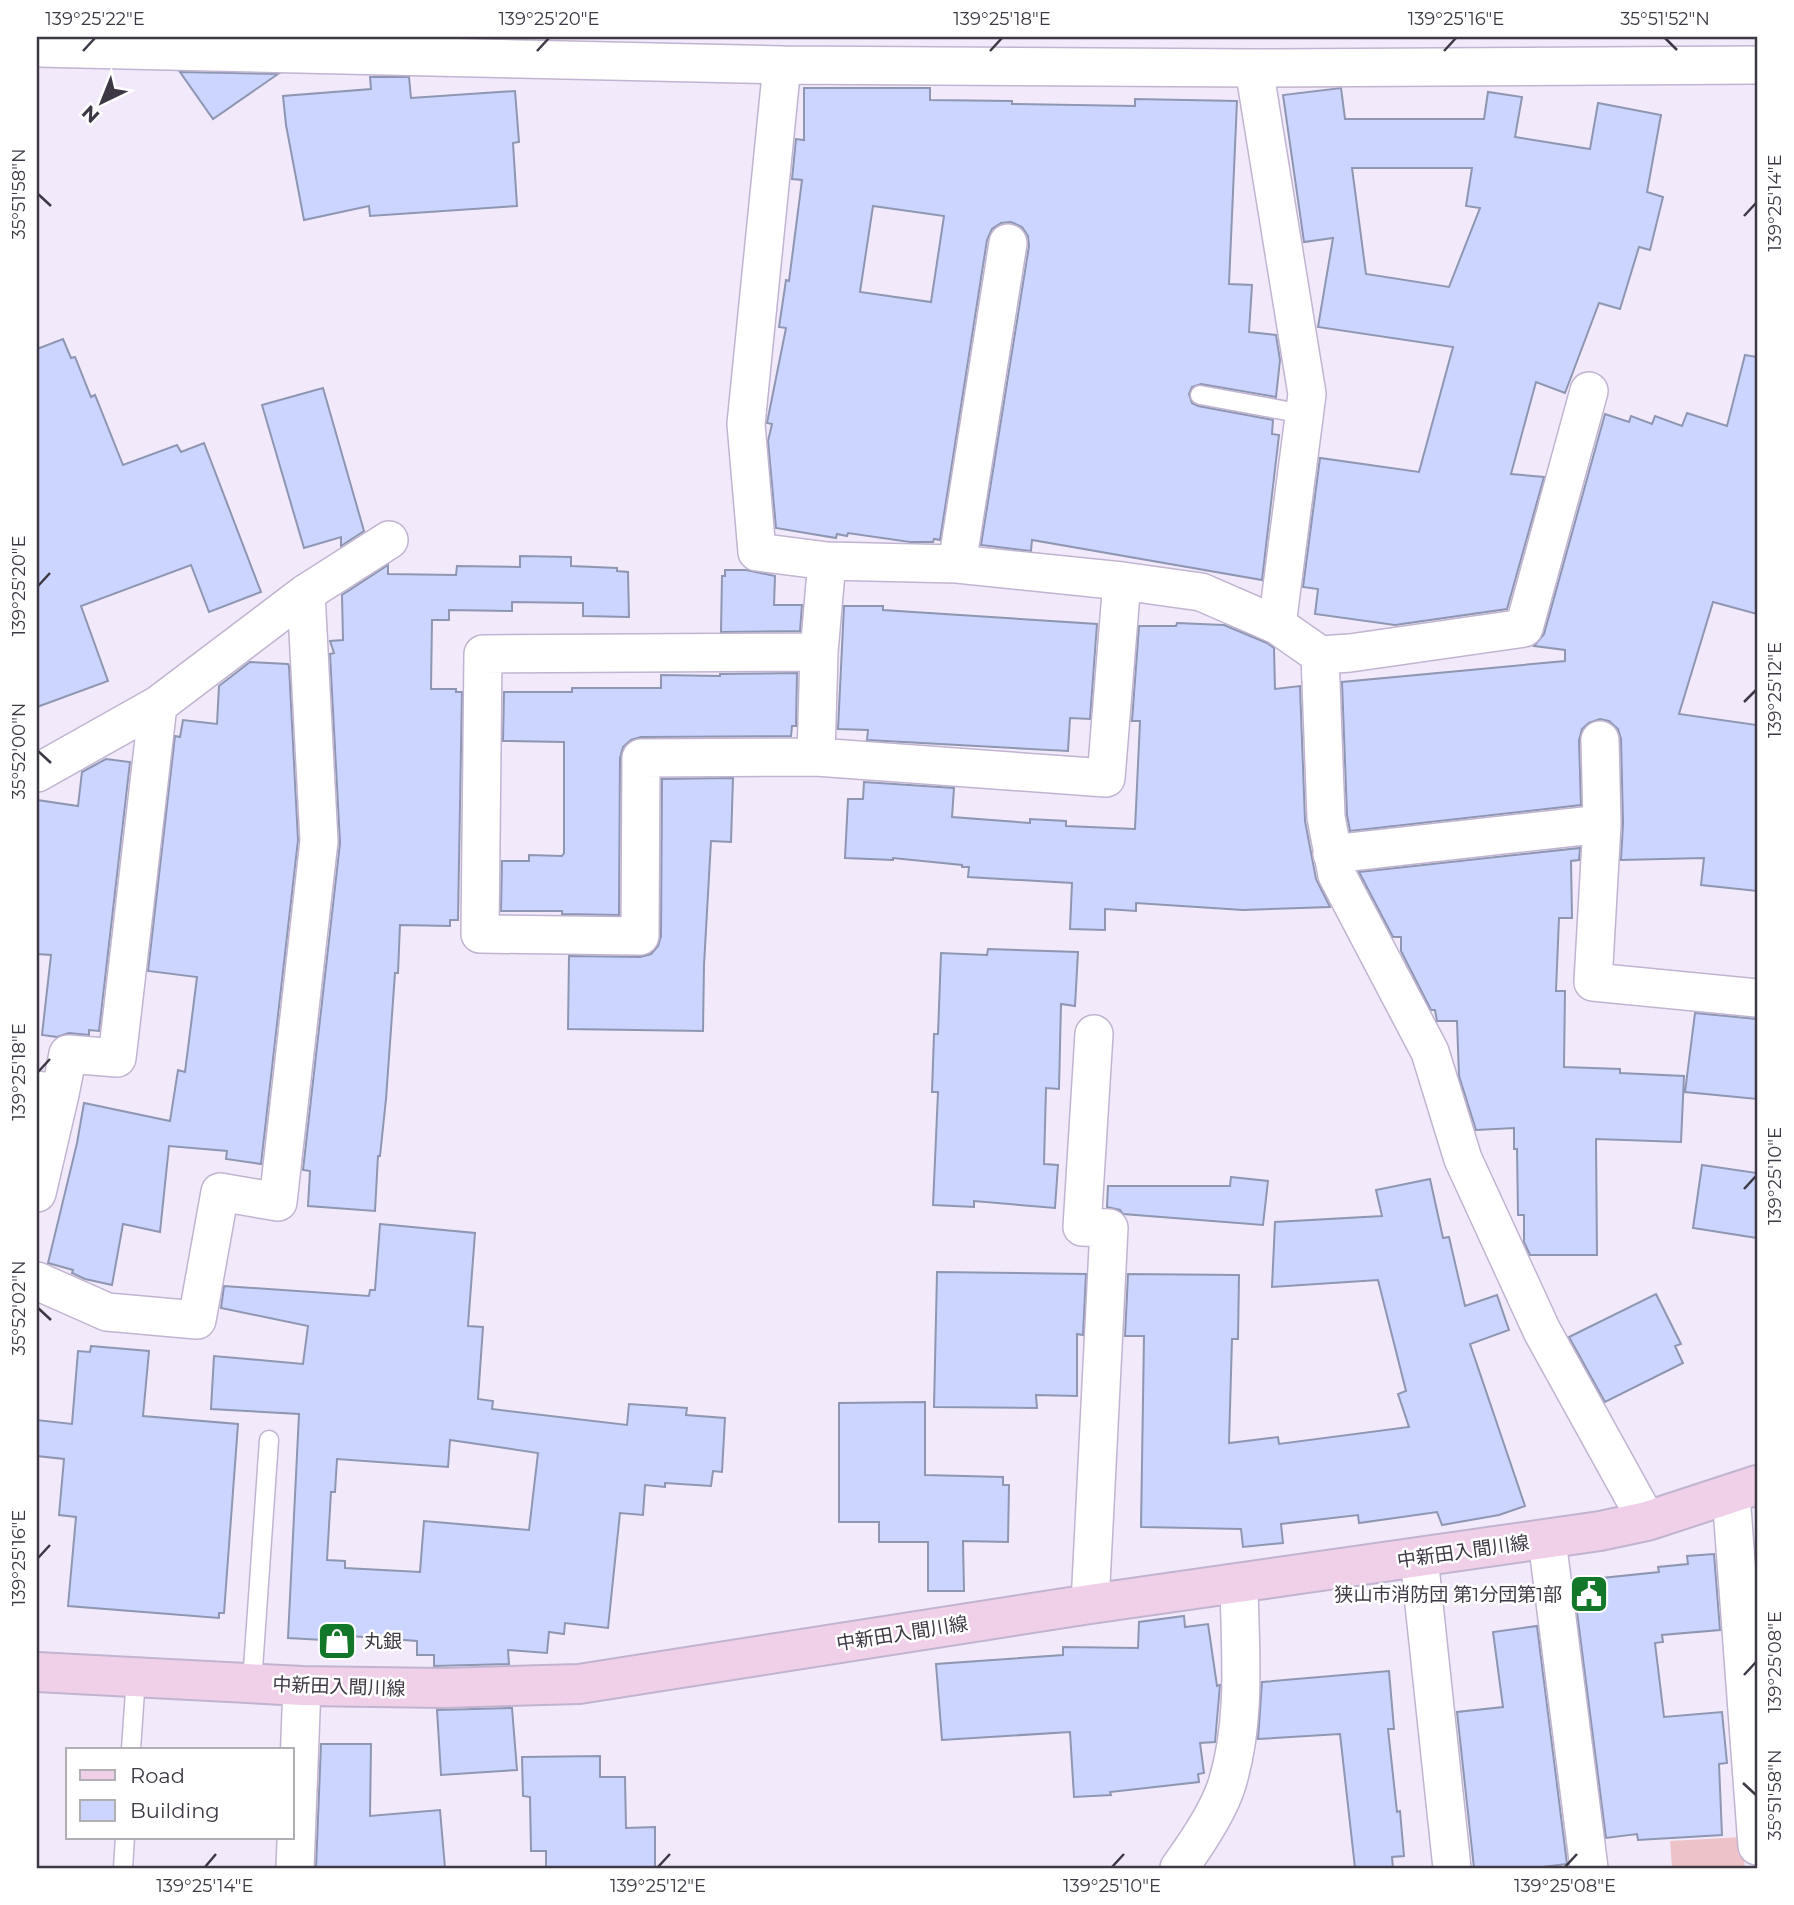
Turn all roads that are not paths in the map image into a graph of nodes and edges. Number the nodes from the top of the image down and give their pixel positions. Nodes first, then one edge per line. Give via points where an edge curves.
1 (44, 56) edge
2 (782, 65) junction
3 (1757, 65) edge
4 (1254, 68) junction
5 (1008, 243) dead end
6 (1589, 391) dead end
7 (1200, 395) dead end
8 (1304, 414) junction
9 (389, 540) dead end
10 (827, 561) junction
11 (957, 564) junction
12 (1122, 581) junction
13 (306, 593) junction
14 (1277, 625) junction
15 (819, 652) junction
16 (1320, 655) junction
17 (158, 705) junction
18 (1600, 740) dead end
19 (816, 757) junction
20 (37, 773) edge
21 (1602, 824) junction
22 (1332, 854) junction
23 (1757, 998) edge
24 (1094, 1034) dead end
25 (49, 1092) edge
26 (37, 1193) edge
27 (37, 1281) edge
28 (269, 1440) dead end
29 (1750, 1486) edge
30 (1647, 1521) junction
31 (1546, 1540) junction
32 (1419, 1557) junction
33 (1239, 1584) junction
34 (1090, 1604) junction
35 (37, 1672) edge
36 (136, 1677) junction
37 (252, 1683) junction
38 (302, 1686) junction
39 (131, 1748) edge
40 (125, 1839) edge
41 (1757, 1846) edge
42 (123, 1868) edge
43 (295, 1868) edge
44 (1179, 1868) edge
45 (1452, 1868) edge
46 (1589, 1868) edge

1 - 2 street
2 - 4 street
2 - 10 street via 746,424 757,552
3 - 4 street
4 - 8 street via 1307,394
5 - 11 street
6 - 16 street via 1524,628
7 - 8 lane
8 - 14 street
9 - 13 street
10 - 11 street
10 - 15 street
11 - 12 street
12 - 14 street via 1200,592
12 - 19 street via 1106,778
13 - 17 street
13 - 27 street via 319,841 278,1202 220,1192 197,1320 107,1312
14 - 16 street
15 - 19 street
15 - 19 street via 483,654 481,934 640,936 641,758
16 - 22 street via 1326,817
17 - 20 street
17 - 25 street via 117,1058 68,1054
18 - 21 street
21 - 22 street
21 - 23 street via 1593,982
22 - 30 street via 1336,875 1430,1052 1463,1159 1542,1331
24 - 34 street via 1082,1227 1110,1228
25 - 26 street
28 - 37 lane
29 - 30 main road, 中新田入間川線
29 - 41 street
30 - 31 main road, 中新田入間川線
31 - 32 main road, 中新田入間川線
31 - 46 street
32 - 33 main road, 中新田入間川線
32 - 45 street
33 - 34 main road, 中新田入間川線
33 - 44 street via 1241,1718 1227,1785
34 - 38 main road, 中新田入間川線 via 579,1684 444,1689
35 - 36 main road, 中新田入間川線
36 - 37 main road, 中新田入間川線
36 - 39 lane
37 - 38 main road, 中新田入間川線
38 - 43 street
40 - 42 lane

